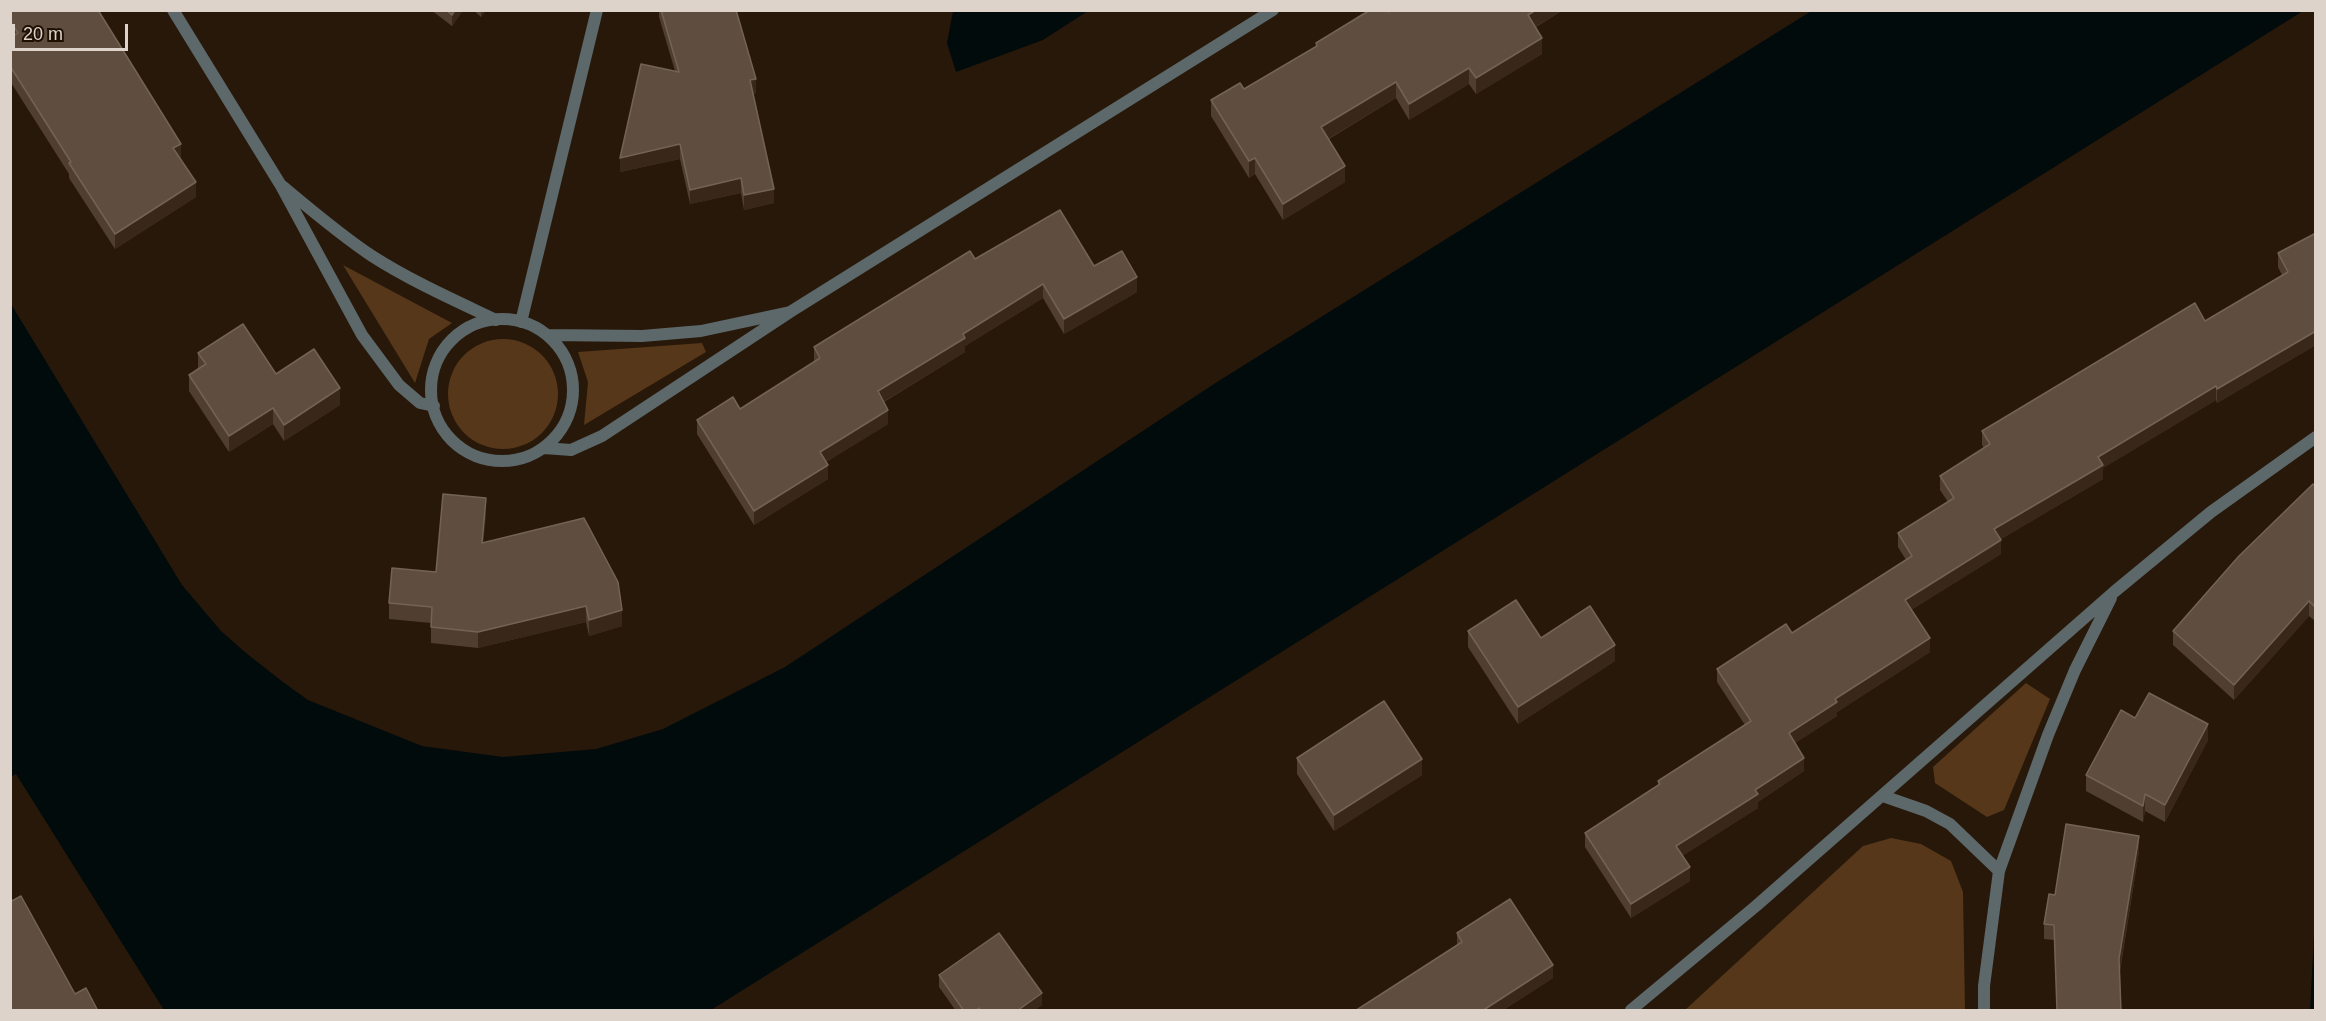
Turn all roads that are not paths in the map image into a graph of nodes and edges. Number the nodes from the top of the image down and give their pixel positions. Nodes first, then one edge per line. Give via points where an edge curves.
1 (173, 10) edge
2 (597, 10) edge
3 (1273, 10) edge
4 (280, 184) junction
5 (790, 312) junction
6 (496, 320) junction
7 (521, 322) junction
8 (547, 335) junction
9 (434, 406) junction
10 (2316, 437) edge
11 (544, 448) junction
12 (2114, 592) junction
13 (1883, 796) junction
14 (2000, 871) junction
15 (1632, 1010) edge
16 (1984, 1011) edge

1 - 4 street
2 - 7 street
3 - 5 street
4 - 6 street via 373,257
4 - 9 street via 362,335 399,385 420,403
5 - 8 street via 700,331 642,336
5 - 11 street via 602,436 571,450
6 - 7 street
6 - 9 street via 461,332 444,348 434,368
7 - 8 street
8 - 11 street via 563,353 572,375 573,399 566,422
9 - 11 street via 446,434 463,449 485,459 509,461
10 - 12 street via 2211,512
12 - 13 street
12 - 14 street via 2048,735
13 - 14 street via 1950,824
13 - 15 street
14 - 16 street

